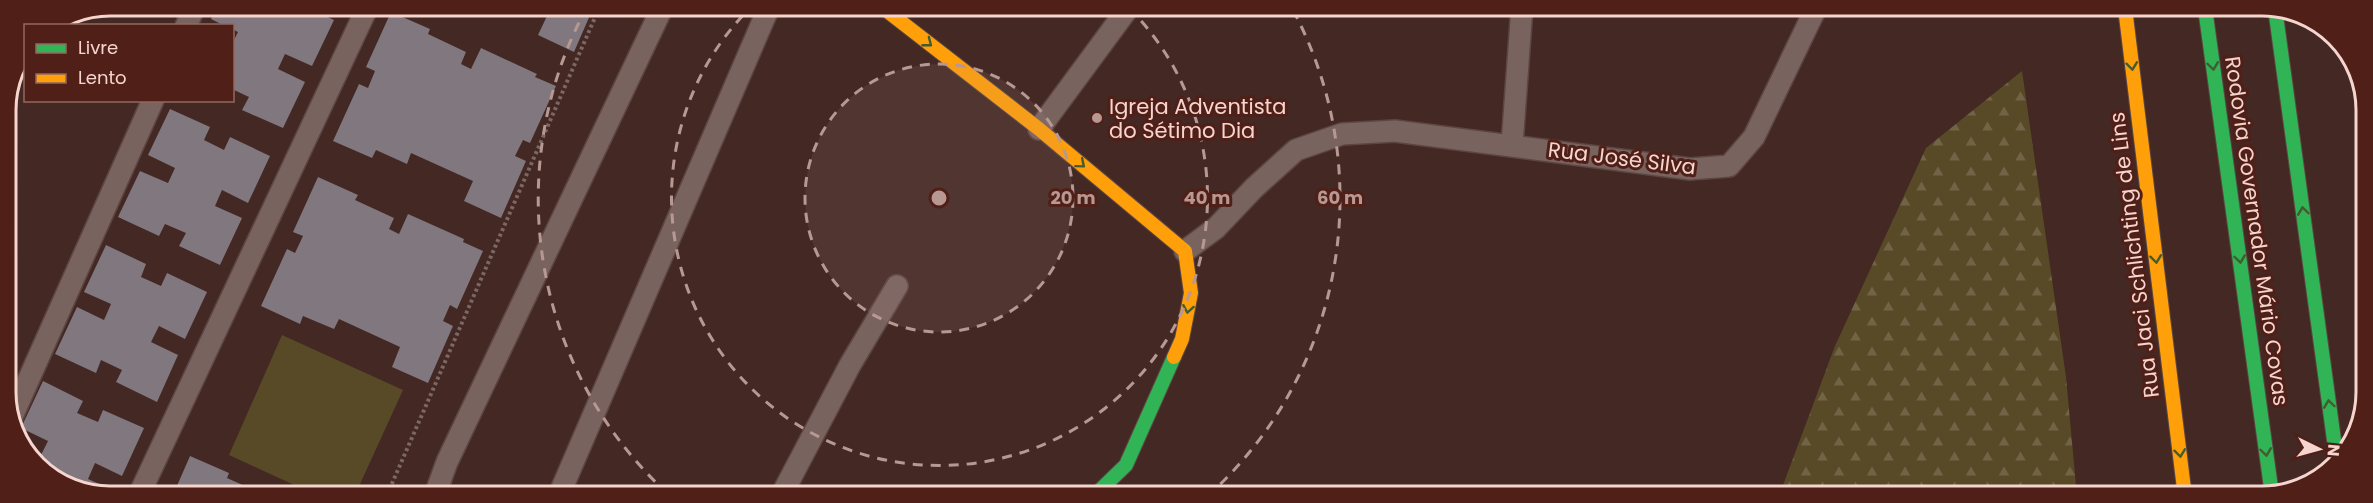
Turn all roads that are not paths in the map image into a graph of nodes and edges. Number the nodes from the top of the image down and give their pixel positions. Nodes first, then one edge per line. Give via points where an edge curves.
1 (363, 16) edge
2 (658, 16) edge
3 (765, 16) edge
4 (894, 16) edge
5 (1122, 16) edge
6 (1521, 16) edge
7 (1812, 16) edge
8 (2126, 16) edge
9 (2206, 16) edge
10 (2277, 18) edge
11 (152, 102) edge
12 (1039, 129) junction
13 (1512, 145) junction
14 (1185, 251) junction
15 (897, 286) dead end
16 (17, 405) edge
17 (2335, 451) edge
18 (143, 486) edge
19 (438, 486) edge
20 (563, 486) edge
21 (786, 486) edge
22 (1104, 486) edge
23 (2184, 486) edge
24 (2271, 486) edge

1 - 18 lane
2 - 19 lane
3 - 20 lane
4 -> 12 main road
5 - 12 lane
6 - 13 lane
7 - 13 lane, Rua José Silva via 1754,137 1729,166 1690,169
8 -> 23 main road, Rua Jaci Schlichting de Lins
9 -> 24 main road, Rodovia Governador Mário Covas
17 -> 10 main road
11 - 16 lane
12 -> 14 main road
13 - 14 lane, Rua José Silva via 1395,131 1342,134 1296,150 1216,228
14 -> 22 main road via 1191,293 1182,339 1126,465
15 - 21 lane

